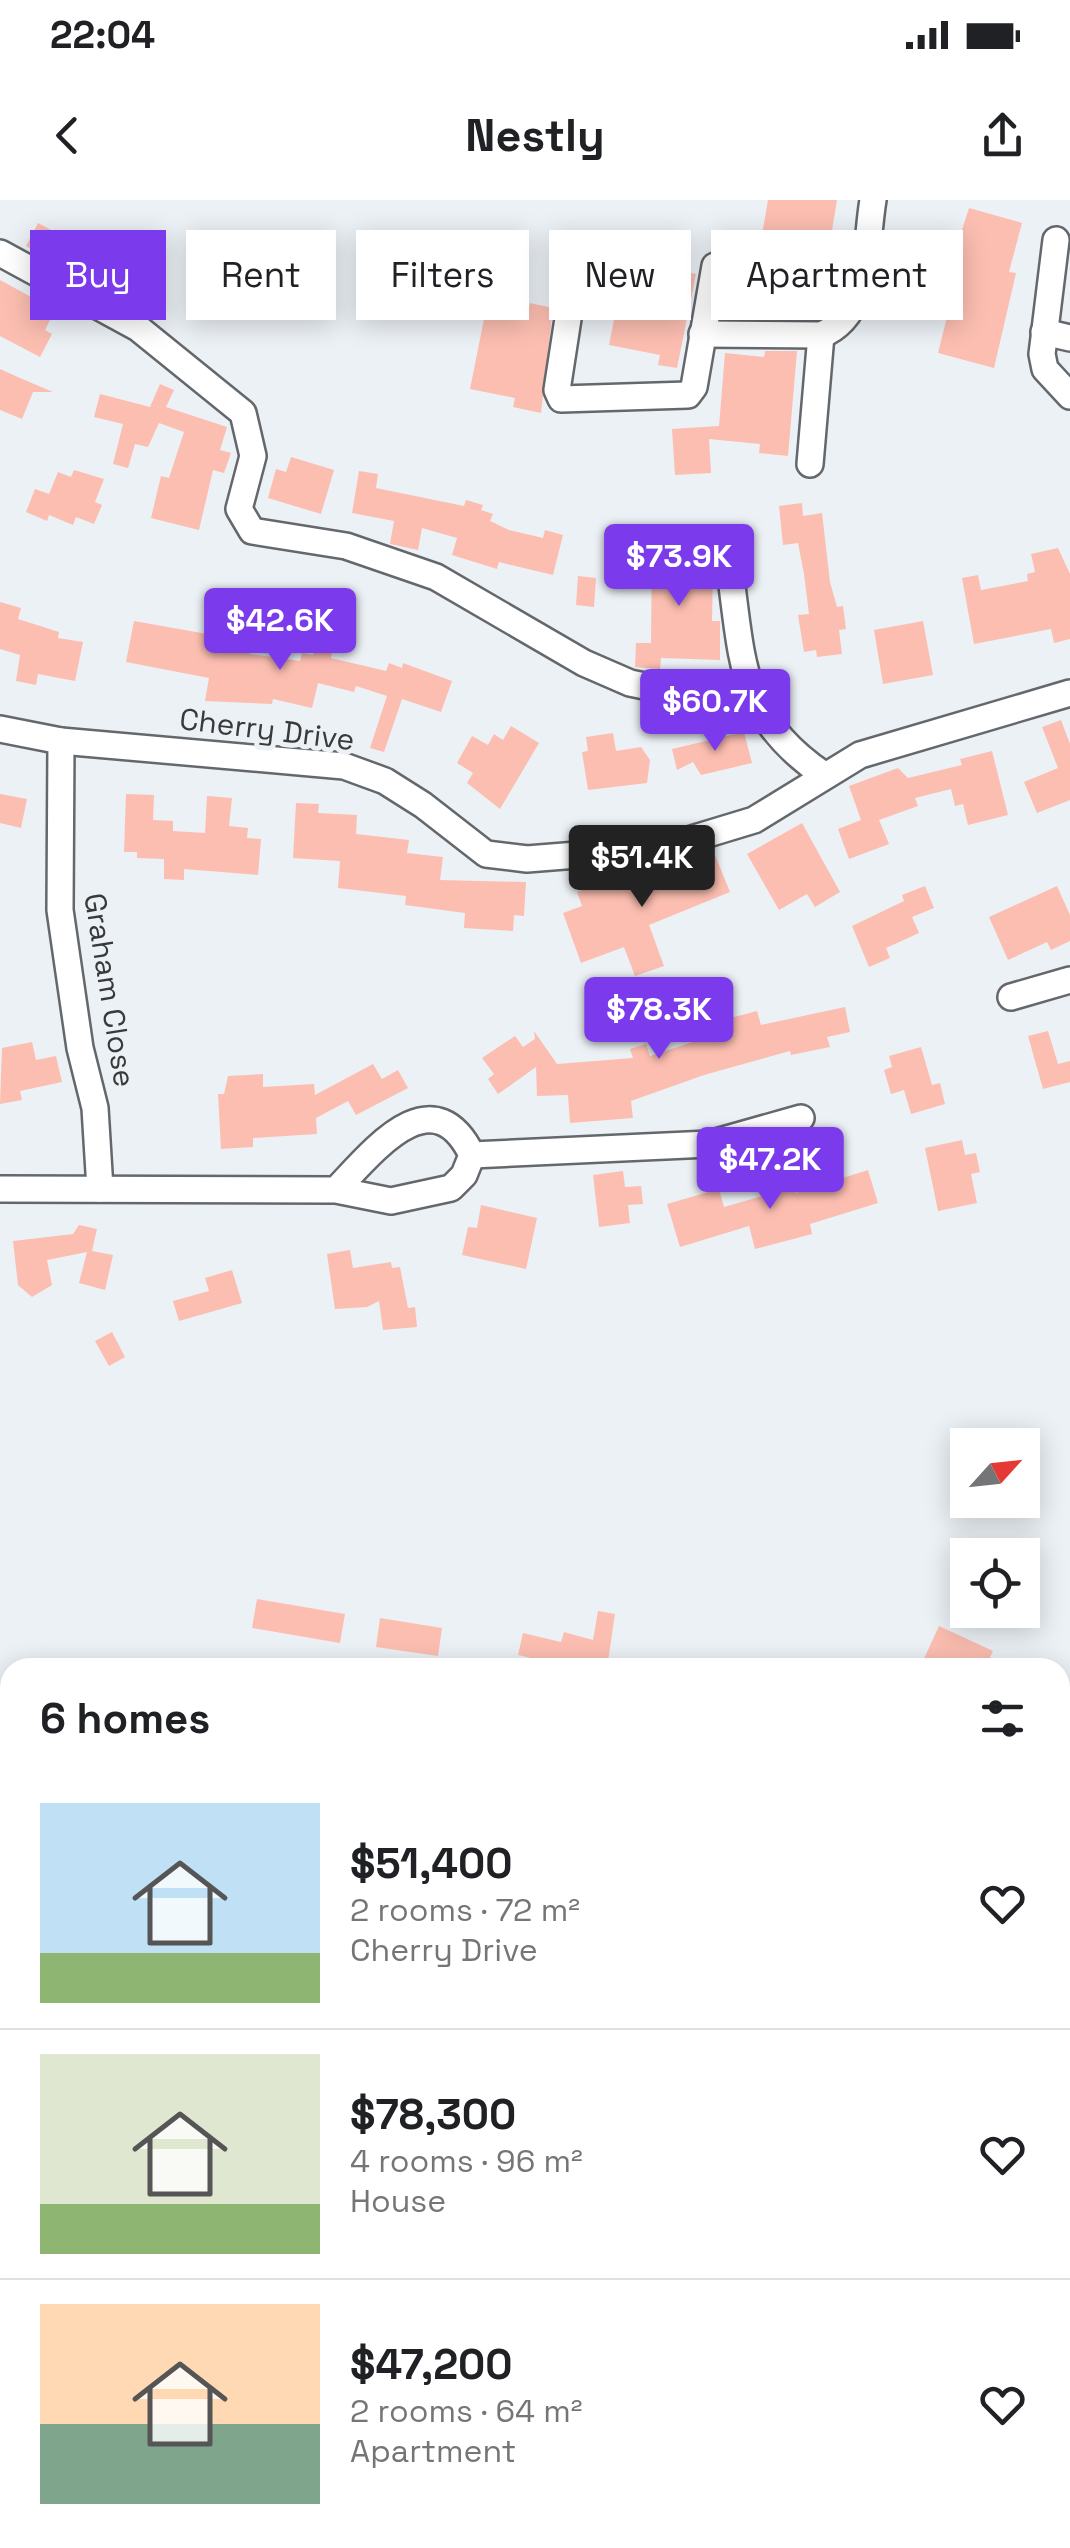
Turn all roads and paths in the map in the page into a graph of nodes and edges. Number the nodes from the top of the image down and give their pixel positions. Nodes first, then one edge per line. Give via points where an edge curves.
1 (873, 200) edge
2 (1056, 240) dead end
3 (0, 253) edge
4 (711, 290) edge
5 (568, 320) edge
6 (1044, 332) junction
7 (702, 334) junction
8 (821, 335) junction
9 (1070, 338) edge
10 (1070, 396) edge
11 (810, 464) dead end
12 (729, 564) dead end
13 (748, 689) junction
14 (1070, 693) edge
15 (0, 729) edge
16 (61, 741) junction
17 (824, 776) junction
18 (1070, 980) edge
19 (1011, 996) dead end
20 (801, 1118) dead end
21 (472, 1155) junction
22 (0, 1189) edge
23 (100, 1189) junction
24 (336, 1190) junction

1 - 8 street via 856,308
2 - 6 street
3 - 13 street via 138,328 244,413 253,456 239,509 252,532 346,546 436,577 630,683
4 - 7 street
5 - 7 street via 560,399 688,395
6 - 9 street
6 - 10 street via 1045,369
7 - 8 street
8 - 11 street
12 - 13 street
13 - 17 street via 781,743
14 - 17 street, Cherry Drive via 860,755
15 - 16 street, Cherry Drive
16 - 17 street, Cherry Drive via 344,766 423,804 486,854 527,858 688,840 754,820
16 - 23 street, Graham Close via 60,910 95,1108
18 - 19 street
20 - 21 street via 709,1144
21 - 24 street via 464,1175 434,1195 391,1201
21 - 24 street via 462,1133 428,1119 384,1140
22 - 23 street
23 - 24 street

